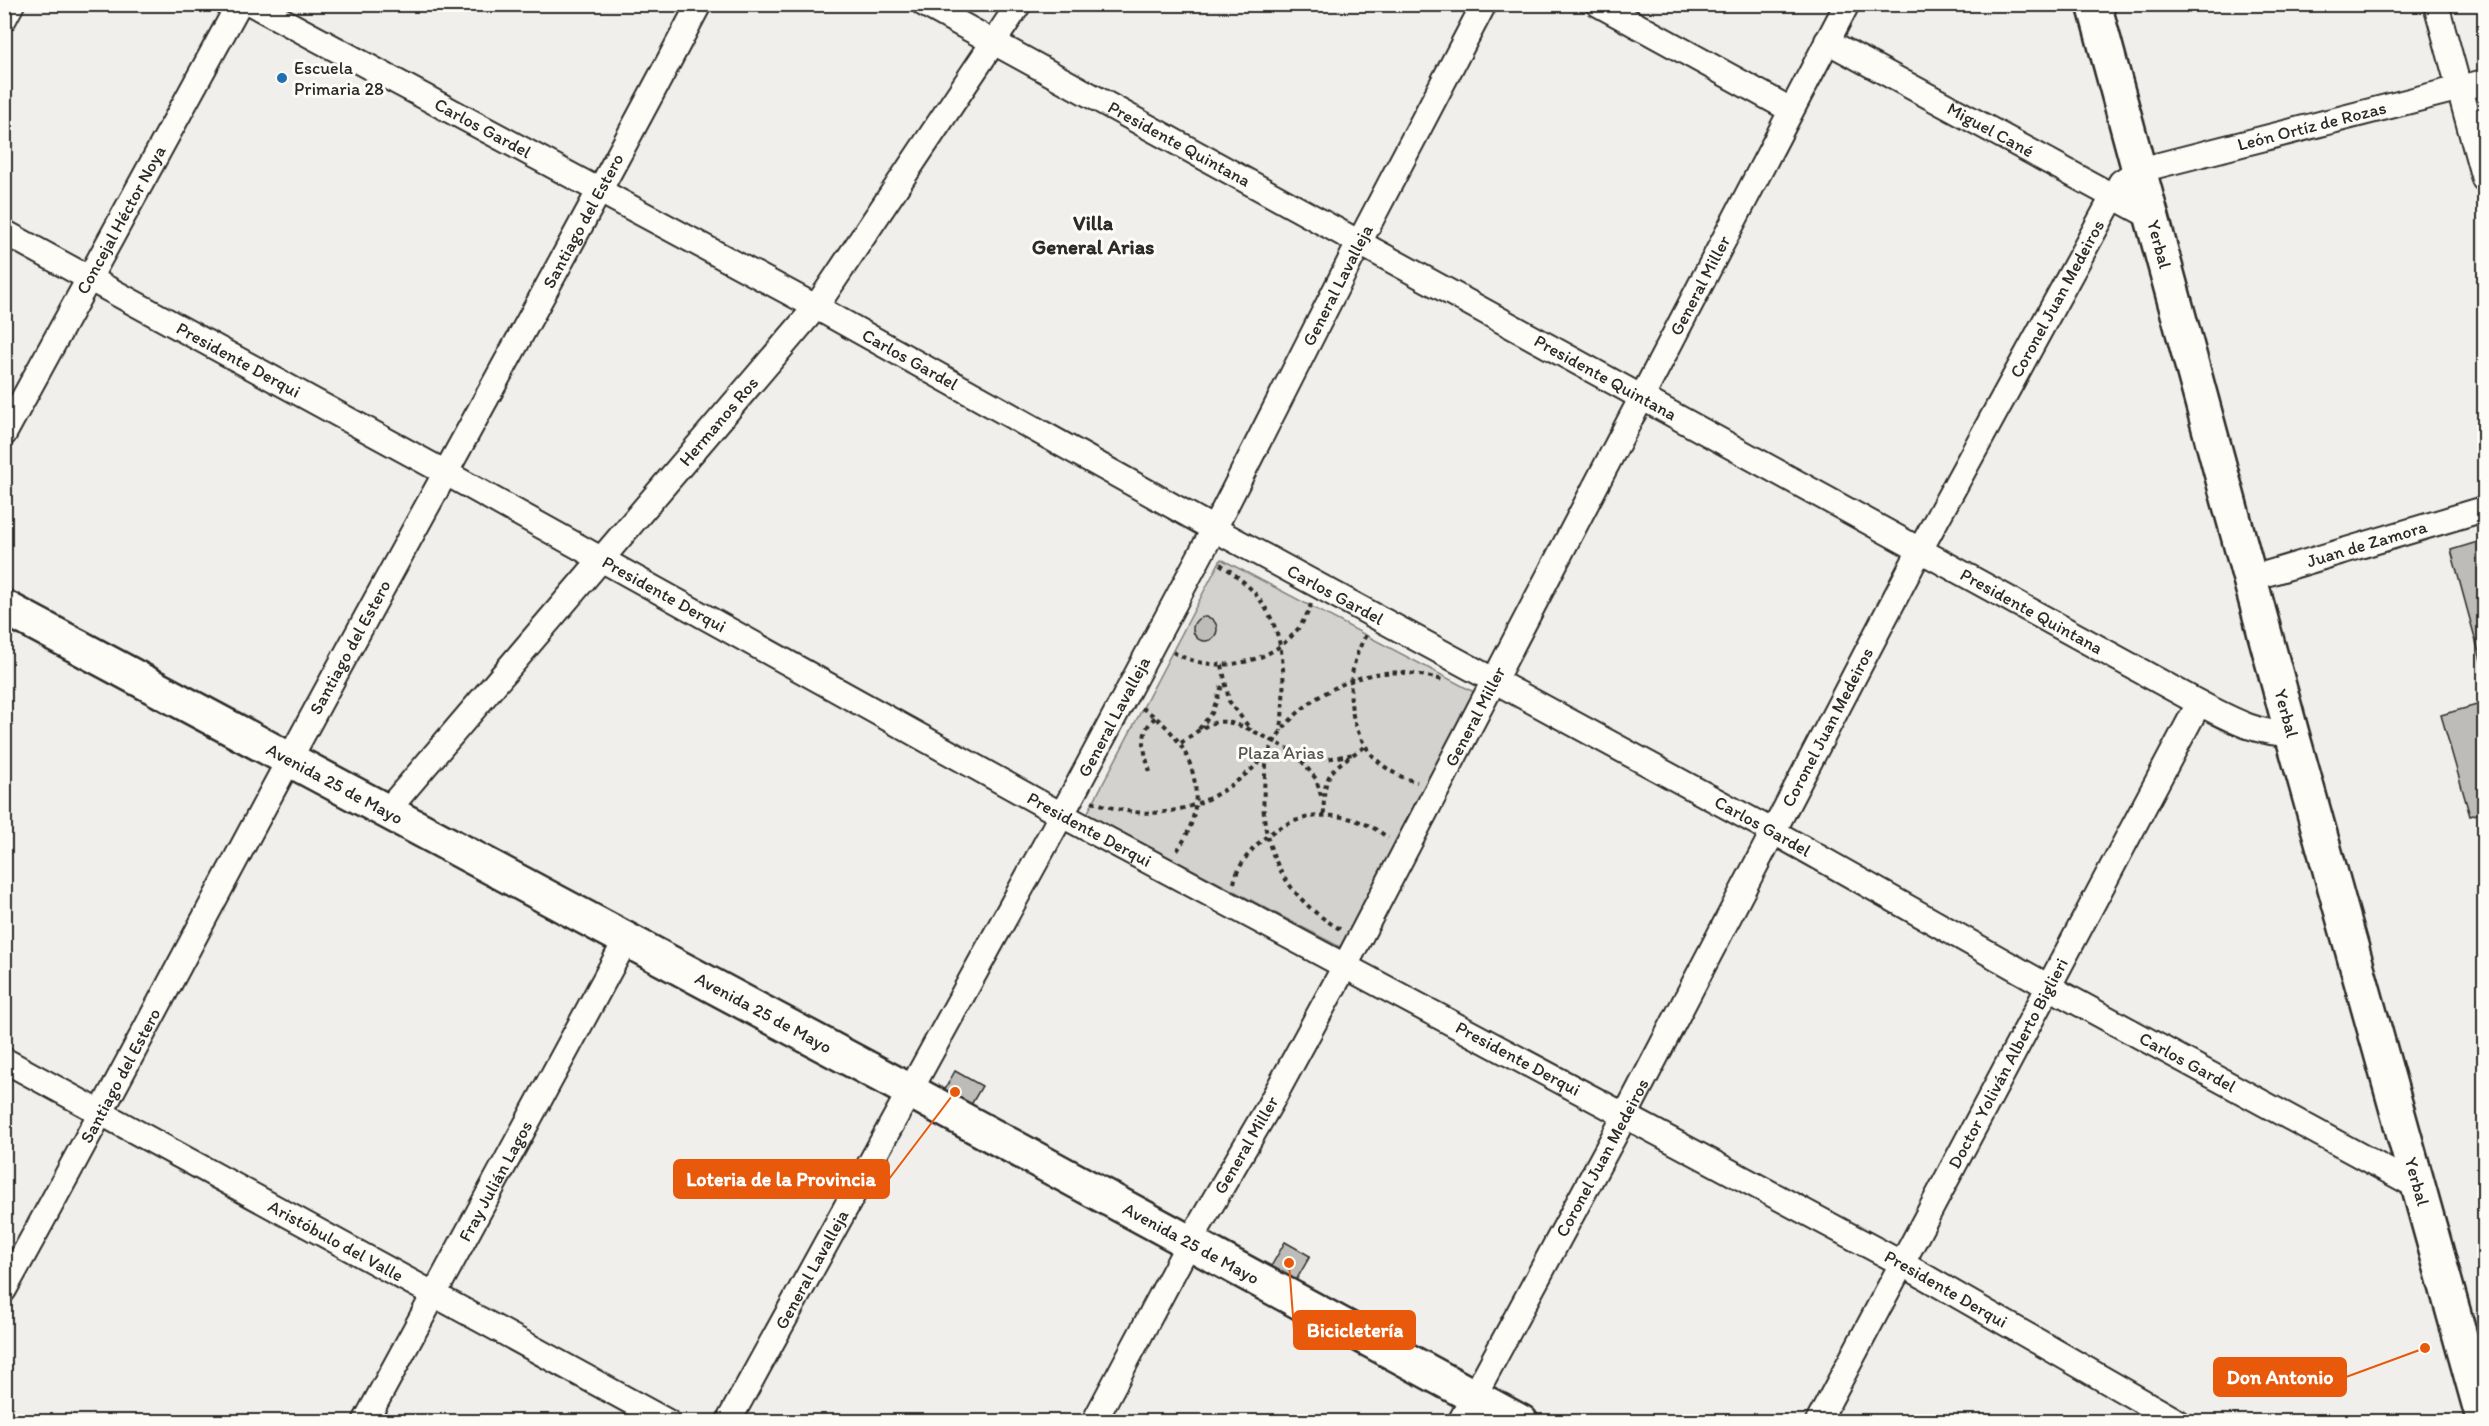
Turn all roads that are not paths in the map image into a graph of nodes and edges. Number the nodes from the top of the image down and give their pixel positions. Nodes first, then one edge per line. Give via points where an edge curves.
1 (12, 4) edge
2 (239, 4) edge
3 (252, 4) edge
4 (699, 4) edge
5 (924, 4) edge
6 (1019, 4) edge
7 (1484, 4) edge
8 (1598, 4) edge
9 (1847, 4) edge
10 (2094, 4) edge
11 (2436, 4) edge
12 (4, 19) edge
13 (1827, 41) junction
14 (994, 43) junction
15 (2484, 82) edge
16 (2460, 88) junction
17 (1791, 110) junction
18 (2140, 171) junction
19 (2484, 179) edge
20 (601, 191) junction
21 (2113, 195) junction
22 (2153, 218) junction
23 (4, 232) edge
24 (1359, 243) junction
25 (90, 280) junction
26 (816, 307) junction
27 (1642, 397) junction
28 (4, 434) edge
29 (446, 473) junction
30 (2484, 509) edge
31 (1214, 529) junction
32 (1920, 550) junction
33 (602, 561) junction
34 (2249, 579) junction
35 (4, 607) edge
36 (1494, 681) junction
37 (2199, 703) junction
38 (2292, 734) junction
39 (289, 759) junction
40 (386, 812) junction
41 (1060, 814) junction
42 (1774, 832) junction
43 (626, 940) junction
44 (1345, 966) junction
45 (2049, 987) junction
46 (4, 1060) edge
47 (910, 1091) junction
48 (103, 1113) junction
49 (1625, 1116) junction
50 (2418, 1187) junction
51 (1189, 1244) junction
52 (1902, 1263) junction
53 (4, 1290) edge
54 (434, 1295) junction
55 (1467, 1409) edge
56 (365, 1422) edge
57 (668, 1422) edge
58 (728, 1422) edge
59 (1095, 1422) edge
60 (1521, 1422) edge
61 (1818, 1422) edge
62 (2178, 1422) edge
63 (2484, 1422) edge

1 - 12 street
2 - 25 street, Concejal Héctor Noya
3 - 20 street, Carlos Gardel
4 - 20 street, Santiago del Estero
5 - 14 street, Presidente Quintana
6 - 14 street, Hermanos Ros
7 - 24 street, General Lavalleja
8 - 17 street
9 - 13 street, General Miller
10 - 18 main road, Yerbal
11 - 16 street
13 - 17 street, General Miller
13 - 21 street, Miguel Cané
14 - 24 street, Presidente Quintana
14 - 26 street, Hermanos Ros
15 - 16 street, León Ortíz de Rozas
16 - 18 street, León Ortíz de Rozas
16 - 19 street
17 - 27 street, General Miller
18 - 21 street, Coronel Juan Medeiros via 2121,182
18 - 22 main road, Yerbal
20 - 26 street, Carlos Gardel
20 - 29 street, Santiago del Estero
21 - 22 street, Miguel Cané
21 - 32 street, Coronel Juan Medeiros
22 - 34 main road, Yerbal
23 - 25 street, Presidente Derqui
24 - 27 street, Presidente Quintana
24 - 31 street, General Lavalleja
25 - 28 street, Concejal Héctor Noya
25 - 29 street, Presidente Derqui
26 - 31 street, Carlos Gardel
26 - 33 street, Hermanos Ros
27 - 32 street, Presidente Quintana
27 - 36 street, General Miller
29 - 33 street, Presidente Derqui
29 - 39 street, Santiago del Estero
30 - 34 street, Juan de Zamora
31 - 36 street, Carlos Gardel
31 - 41 street, General Lavalleja
32 - 37 street, Presidente Quintana
32 - 42 street, Coronel Juan Medeiros
33 - 40 street, Hermanos Ros
33 - 41 street, Presidente Derqui
34 - 38 main road, Yerbal
35 - 39 main road, Avenida 25 de Mayo
36 - 42 street, Carlos Gardel
36 - 44 street, General Miller
37 - 38 street, Presidente Quintana via 2253,730
37 - 45 street, Doctor Yoliván Alberto Biglieri
38 - 50 main road, Yerbal
39 - 40 main road, Avenida 25 de Mayo
39 - 48 street, Santiago del Estero
40 - 43 main road, Avenida 25 de Mayo
41 - 44 street, Presidente Derqui
41 - 47 street, General Lavalleja
42 - 45 street, Carlos Gardel
42 - 49 street, Coronel Juan Medeiros
43 - 47 main road, Avenida 25 de Mayo
43 - 54 street, Fray Julián Lagos
44 - 49 street, Presidente Derqui
44 - 51 street, General Miller
45 - 50 street, Carlos Gardel
45 - 52 street, Doctor Yoliván Alberto Biglieri
46 - 48 street, Aristóbulo del Valle
47 - 51 main road, Avenida 25 de Mayo
47 - 58 street, General Lavalleja
48 - 53 street, Santiago del Estero
48 - 54 street, Aristóbulo del Valle
49 - 52 street, Presidente Derqui
49 - 55 street, Coronel Juan Medeiros
50 - 63 main road, Yerbal
51 - 55 main road, Avenida 25 de Mayo
51 - 59 street, General Miller
52 - 61 street, Doctor Yoliván Alberto Biglieri
52 - 62 street, Presidente Derqui
54 - 56 street, Fray Julián Lagos
54 - 57 street, Aristóbulo del Valle
55 - 60 main road, Avenida 25 de Mayo

